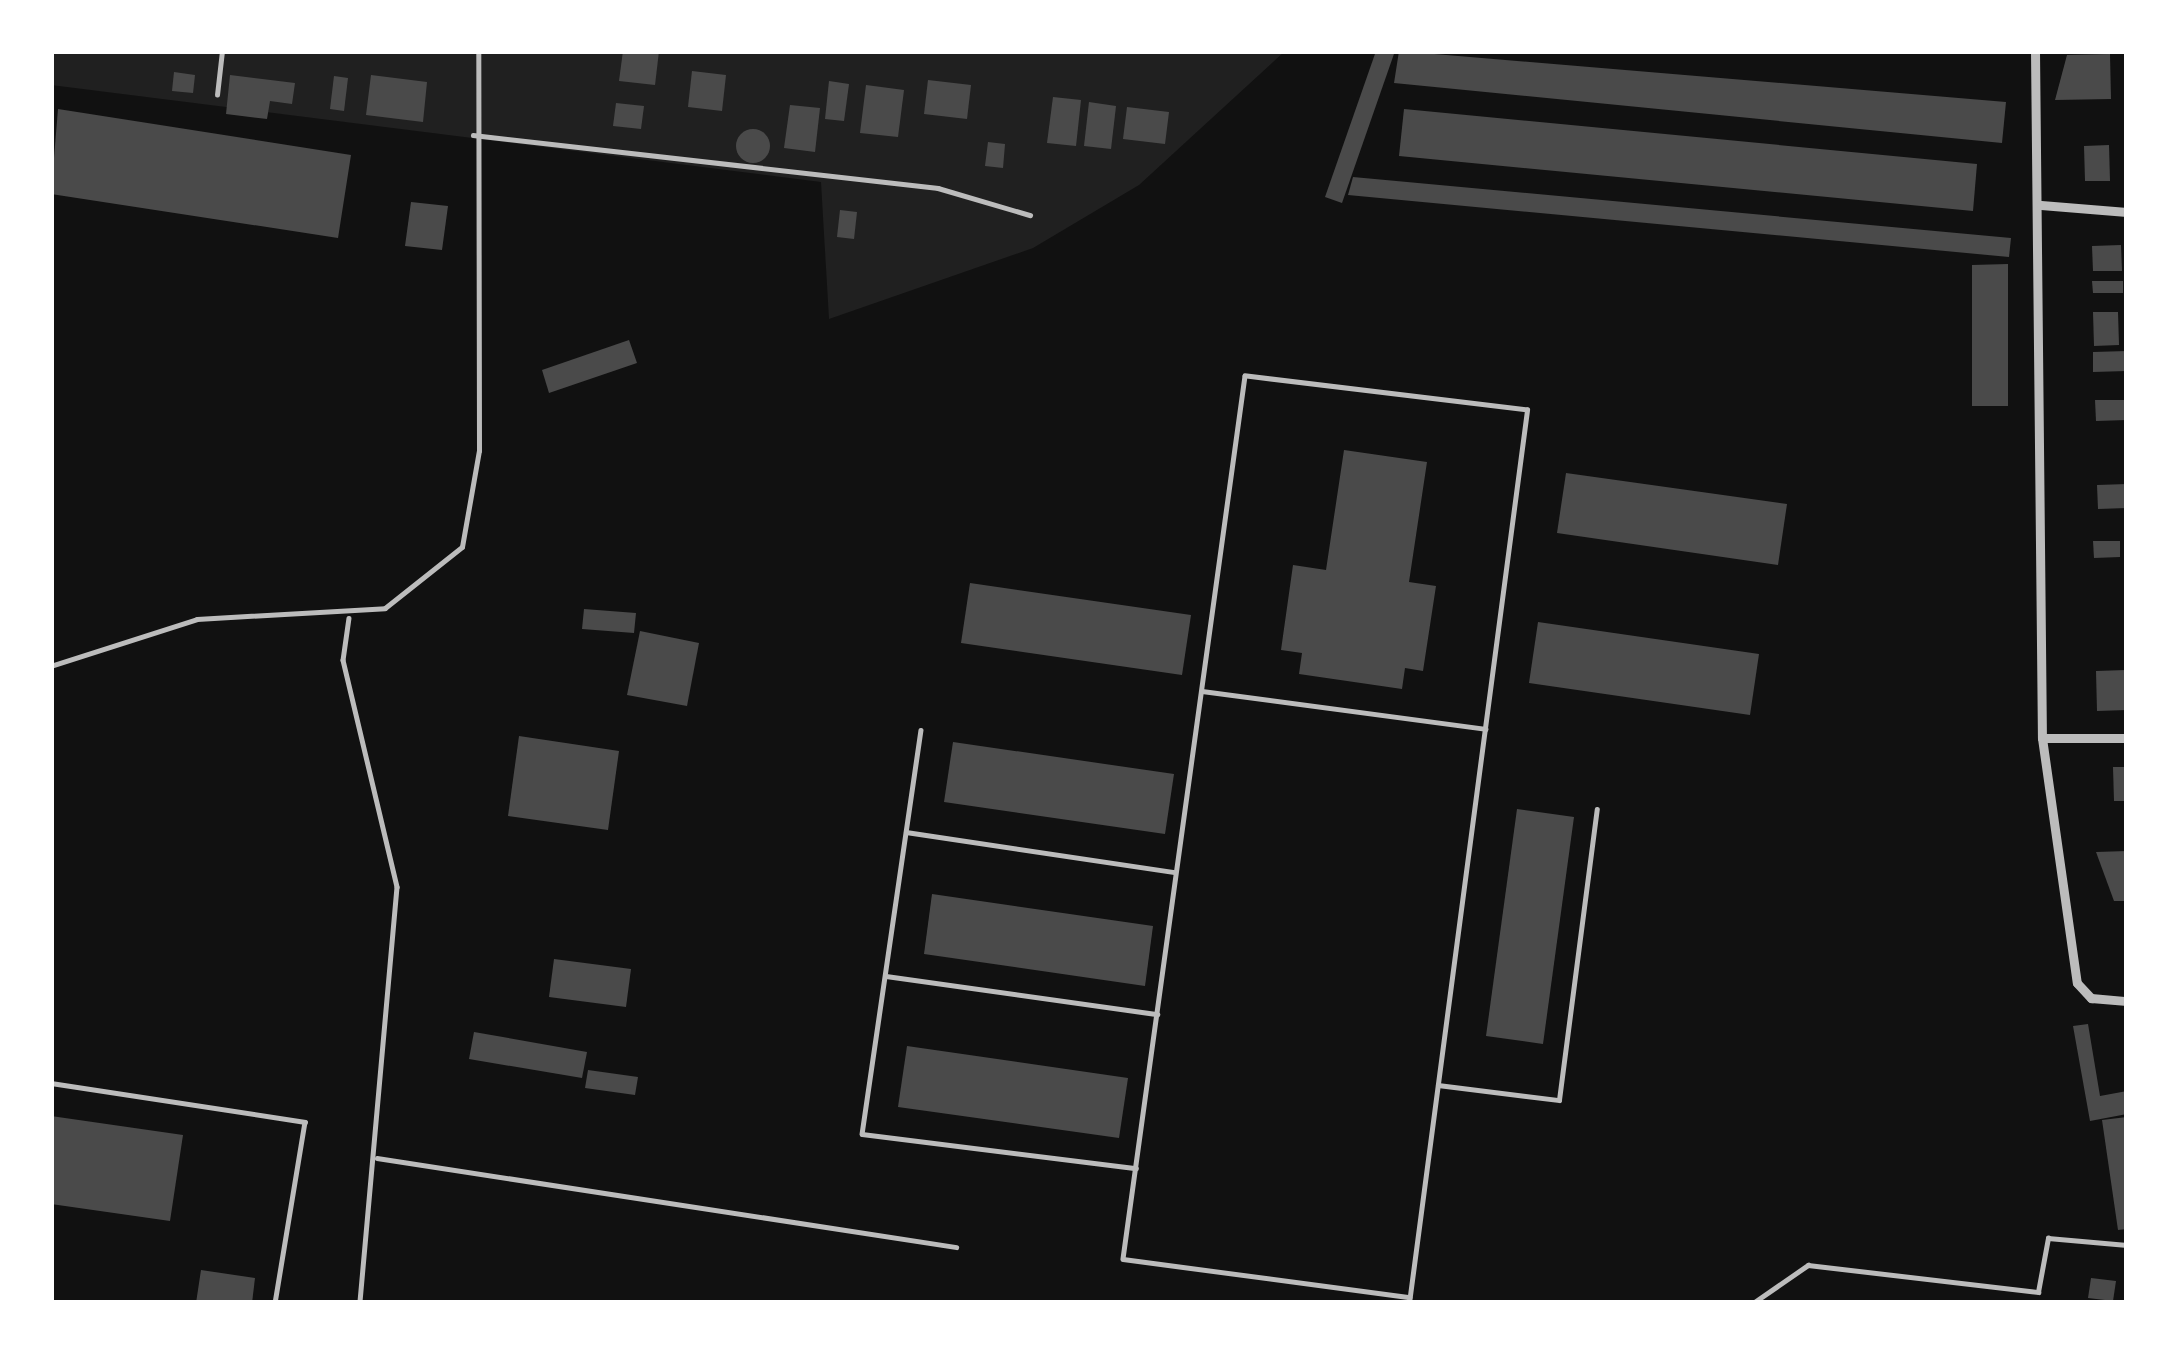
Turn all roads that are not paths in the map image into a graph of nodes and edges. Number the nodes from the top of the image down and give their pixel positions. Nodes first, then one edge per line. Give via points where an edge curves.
1 (222, 51) edge
2 (478, 51) edge
3 (2035, 51) edge
4 (217, 95) dead end
5 (473, 135) junction
6 (2041, 205) junction
7 (2127, 212) edge
8 (1030, 215) dead end
9 (349, 618) junction
10 (51, 666) edge
11 (1202, 691) junction
12 (1485, 729) junction
13 (921, 730) dead end
14 (2042, 738) junction
15 (2127, 738) edge
16 (1598, 809) dead end
17 (906, 832) junction
18 (1176, 872) junction
19 (886, 976) junction
20 (2127, 1000) edge
21 (1157, 1014) junction
22 (51, 1083) edge
23 (1438, 1085) junction
24 (377, 1158) junction
25 (1136, 1168) junction
26 (2127, 1245) edge
27 (956, 1247) dead end
28 (2038, 1292) junction
29 (1409, 1300) edge
30 (275, 1303) edge
31 (360, 1303) edge
32 (1753, 1303) edge
33 (2037, 1303) edge

1 - 4 lane
2 - 5 lane
3 - 6 street
5 - 8 lane via 938,188
5 - 9 lane via 478,503 462,547 385,608
6 - 7 street
6 - 14 street
9 - 10 lane via 197,619
9 - 24 lane via 344,659 397,887
11 - 12 lane
11 - 12 lane via 1245,376 1527,410
11 - 18 lane
12 - 23 lane
13 - 17 lane
14 - 15 street
14 - 20 street via 2077,983 2091,998
16 - 23 lane via 1559,1100
17 - 18 lane
17 - 19 lane
18 - 21 lane
19 - 21 lane
19 - 25 lane via 862,1134
21 - 25 lane
22 - 30 lane via 305,1122
23 - 29 lane
24 - 27 lane
24 - 31 lane
25 - 29 lane via 1123,1259
26 - 28 lane via 2048,1238
28 - 32 lane via 1808,1265
28 - 33 lane

